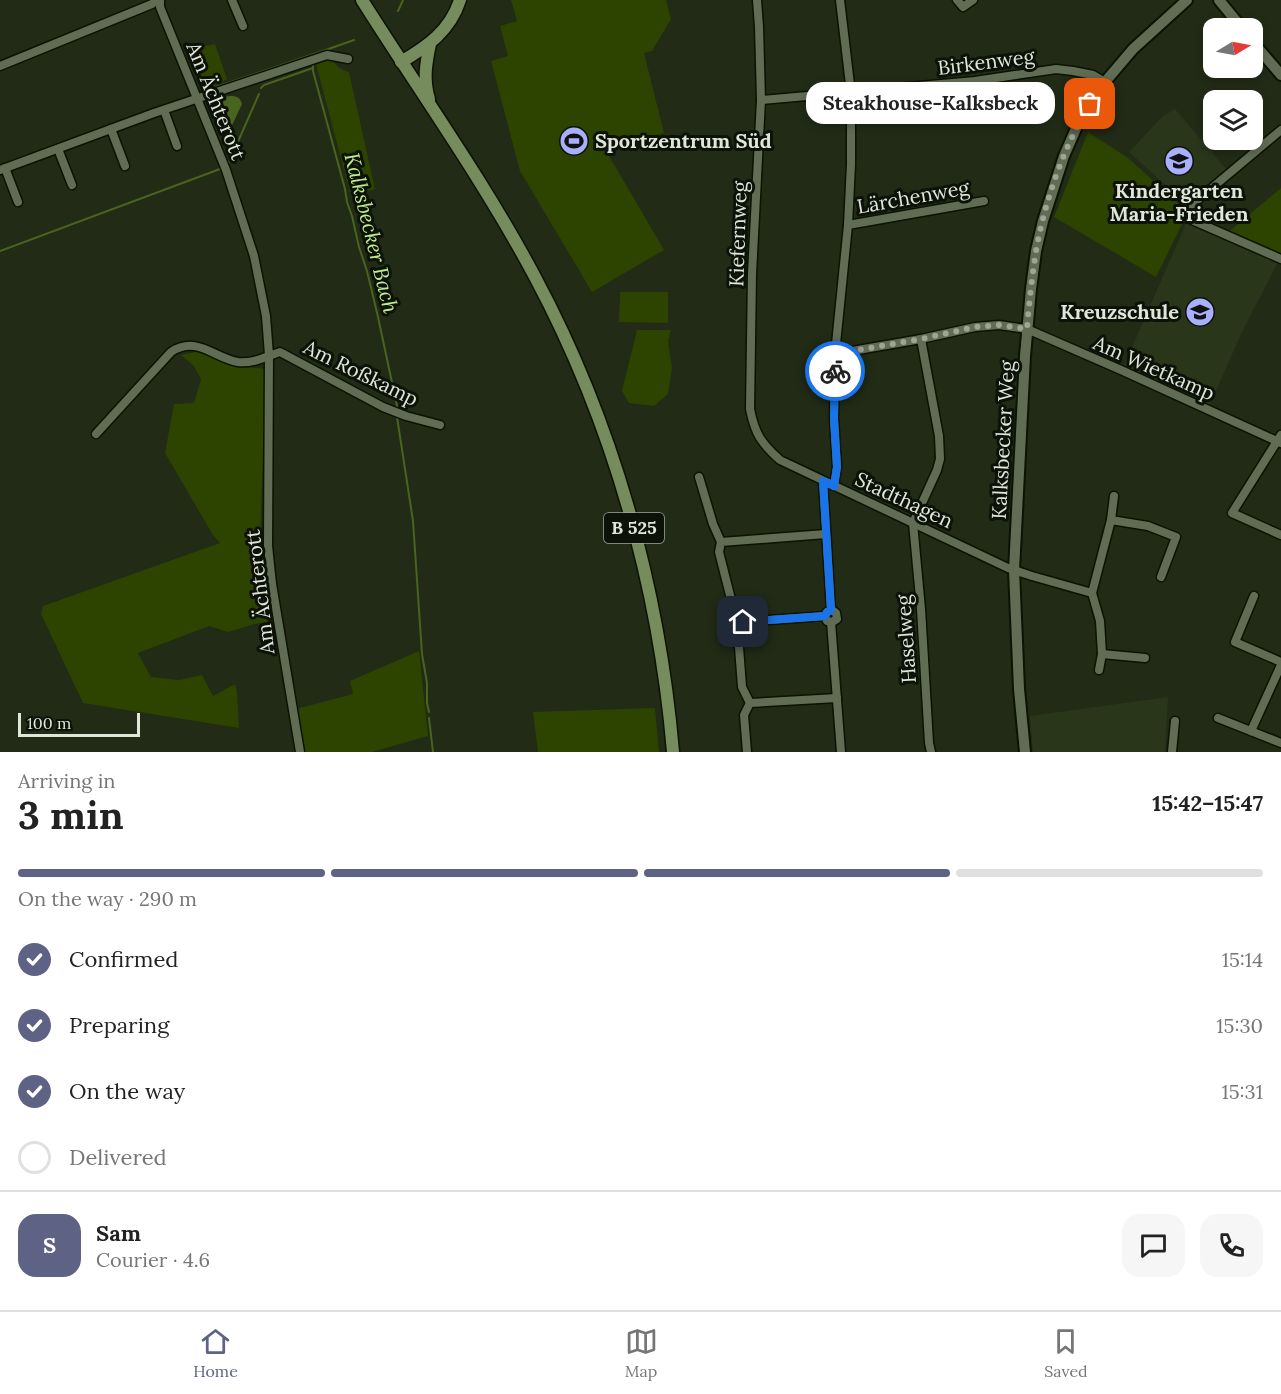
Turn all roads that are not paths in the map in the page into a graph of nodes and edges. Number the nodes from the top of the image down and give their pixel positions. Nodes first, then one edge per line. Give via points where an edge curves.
1 (158, 0) edge
2 (231, 0) edge
3 (362, 0) edge
4 (460, 0) edge
5 (757, 0) edge
6 (840, 0) edge
7 (957, 0) edge
8 (973, 0) edge
9 (1187, 0) edge
10 (1220, 0) edge
11 (1234, 18) edge
12 (243, 26) dead end
13 (430, 44) junction
14 (1263, 54) edge
15 (348, 59) dead end
16 (401, 62) junction
17 (0, 66) edge
18 (1281, 75) edge
19 (1105, 82) junction
20 (850, 93) junction
21 (198, 99) junction
22 (761, 100) junction
23 (432, 108) junction
24 (164, 110) junction
25 (111, 129) junction
26 (1281, 130) edge
27 (177, 146) dead end
28 (58, 149) junction
29 (125, 166) dead end
30 (2, 169) edge
31 (72, 185) dead end
32 (984, 201) dead end
33 (18, 202) dead end
34 (848, 225) junction
35 (1281, 259) edge
36 (1027, 329) junction
37 (921, 339) junction
38 (835, 354) junction
39 (269, 355) junction
40 (440, 424) dead end
41 (96, 434) dead end
42 (1280, 440) edge
43 (780, 460) joint
44 (699, 477) dead end
45 (823, 481) junction
46 (834, 486) junction
47 (1114, 496) dead end
48 (1111, 520) junction
49 (913, 523) junction
50 (826, 534) junction
51 (1281, 535) edge
52 (722, 542) junction
53 (1014, 570) junction
54 (1161, 577) dead end
55 (1092, 593) junction
56 (1254, 596) dead end
57 (829, 616) junction
58 (743, 622) junction
59 (1102, 654) junction
60 (1146, 658) dead end
61 (1281, 663) edge
62 (1099, 670) dead end
63 (837, 698) junction
64 (750, 704) junction
65 (1218, 718) dead end
66 (1175, 721) dead end
67 (1251, 731) junction
68 (1281, 743) edge
69 (300, 752) edge
70 (673, 752) edge
71 (747, 752) edge
72 (841, 752) edge
73 (931, 752) edge
74 (1025, 752) edge
75 (1172, 752) edge

1 - 17 street
1 - 21 street, Am Ächterott
2 - 12 street
3 - 16 main road, B 525
4 - 13 main road via 451,20
5 - 22 street, Kiefernweg
6 - 20 street, Lärchenweg
7 - 8 street via 963,8
9 - 19 street, Kalksbecker Weg via 1133,49
10 - 11 street
13 - 16 main road
13 - 23 main road via 425,75
14 - 18 street
15 - 21 street via 327,55
16 - 23 main road, B 525
19 - 20 street, Birkenweg via 1093,75 1056,69
19 - 36 street, Kalksbecker Weg via 1078,124 1051,192 1036,251
20 - 22 street, Birkenweg
20 - 34 street, Lärchenweg
21 - 24 street
21 - 39 street, Am Ächterott via 254,256
22 - 43 street, Kiefernweg via 750,409 760,441
23 - 70 main road, B 525 via 534,275 567,341 600,422 639,547 655,614
24 - 25 street
24 - 27 street
25 - 28 street
25 - 29 street
26 - 35 street via 1194,203 1191,211 1192,220
28 - 30 street
28 - 31 street
30 - 33 street
32 - 34 street, Lärchenweg
34 - 38 street, Lärchenweg
36 - 37 street, Am Wietkamp via 975,327
36 - 42 street, Am Wietkamp
36 - 53 street, Kalksbecker Weg
37 - 38 street, Am Wietkamp
37 - 49 street via 940,450 937,470
38 - 46 street, Lärchenweg
39 - 40 street, Am Roßkamp via 280,352 383,407
39 - 41 street via 239,362 190,345 179,347
39 - 69 street, Am Ächterott via 268,546
42 - 51 street via 1232,513
43 - 45 street, Stadthagen
44 - 52 street
45 - 46 street, Stadthagen
45 - 50 street
46 - 49 street, Stadthagen
47 - 48 street
48 - 54 street via 1148,526 1176,537
48 - 55 street
49 - 53 street, Stadthagen
49 - 73 street, Haselweg
50 - 52 street
50 - 57 street
52 - 58 street via 719,552 733,607
53 - 55 street, Stadthagen
53 - 74 street, Kalksbecker Weg
55 - 59 street via 1100,621
56 - 61 street via 1235,642
57 - 58 street
57 - 63 street
58 - 64 street via 738,634 740,667 742,687
59 - 60 street
59 - 62 street
61 - 67 street
63 - 64 street
63 - 72 street
64 - 71 street via 744,716
65 - 67 street
66 - 75 street
67 - 68 street

